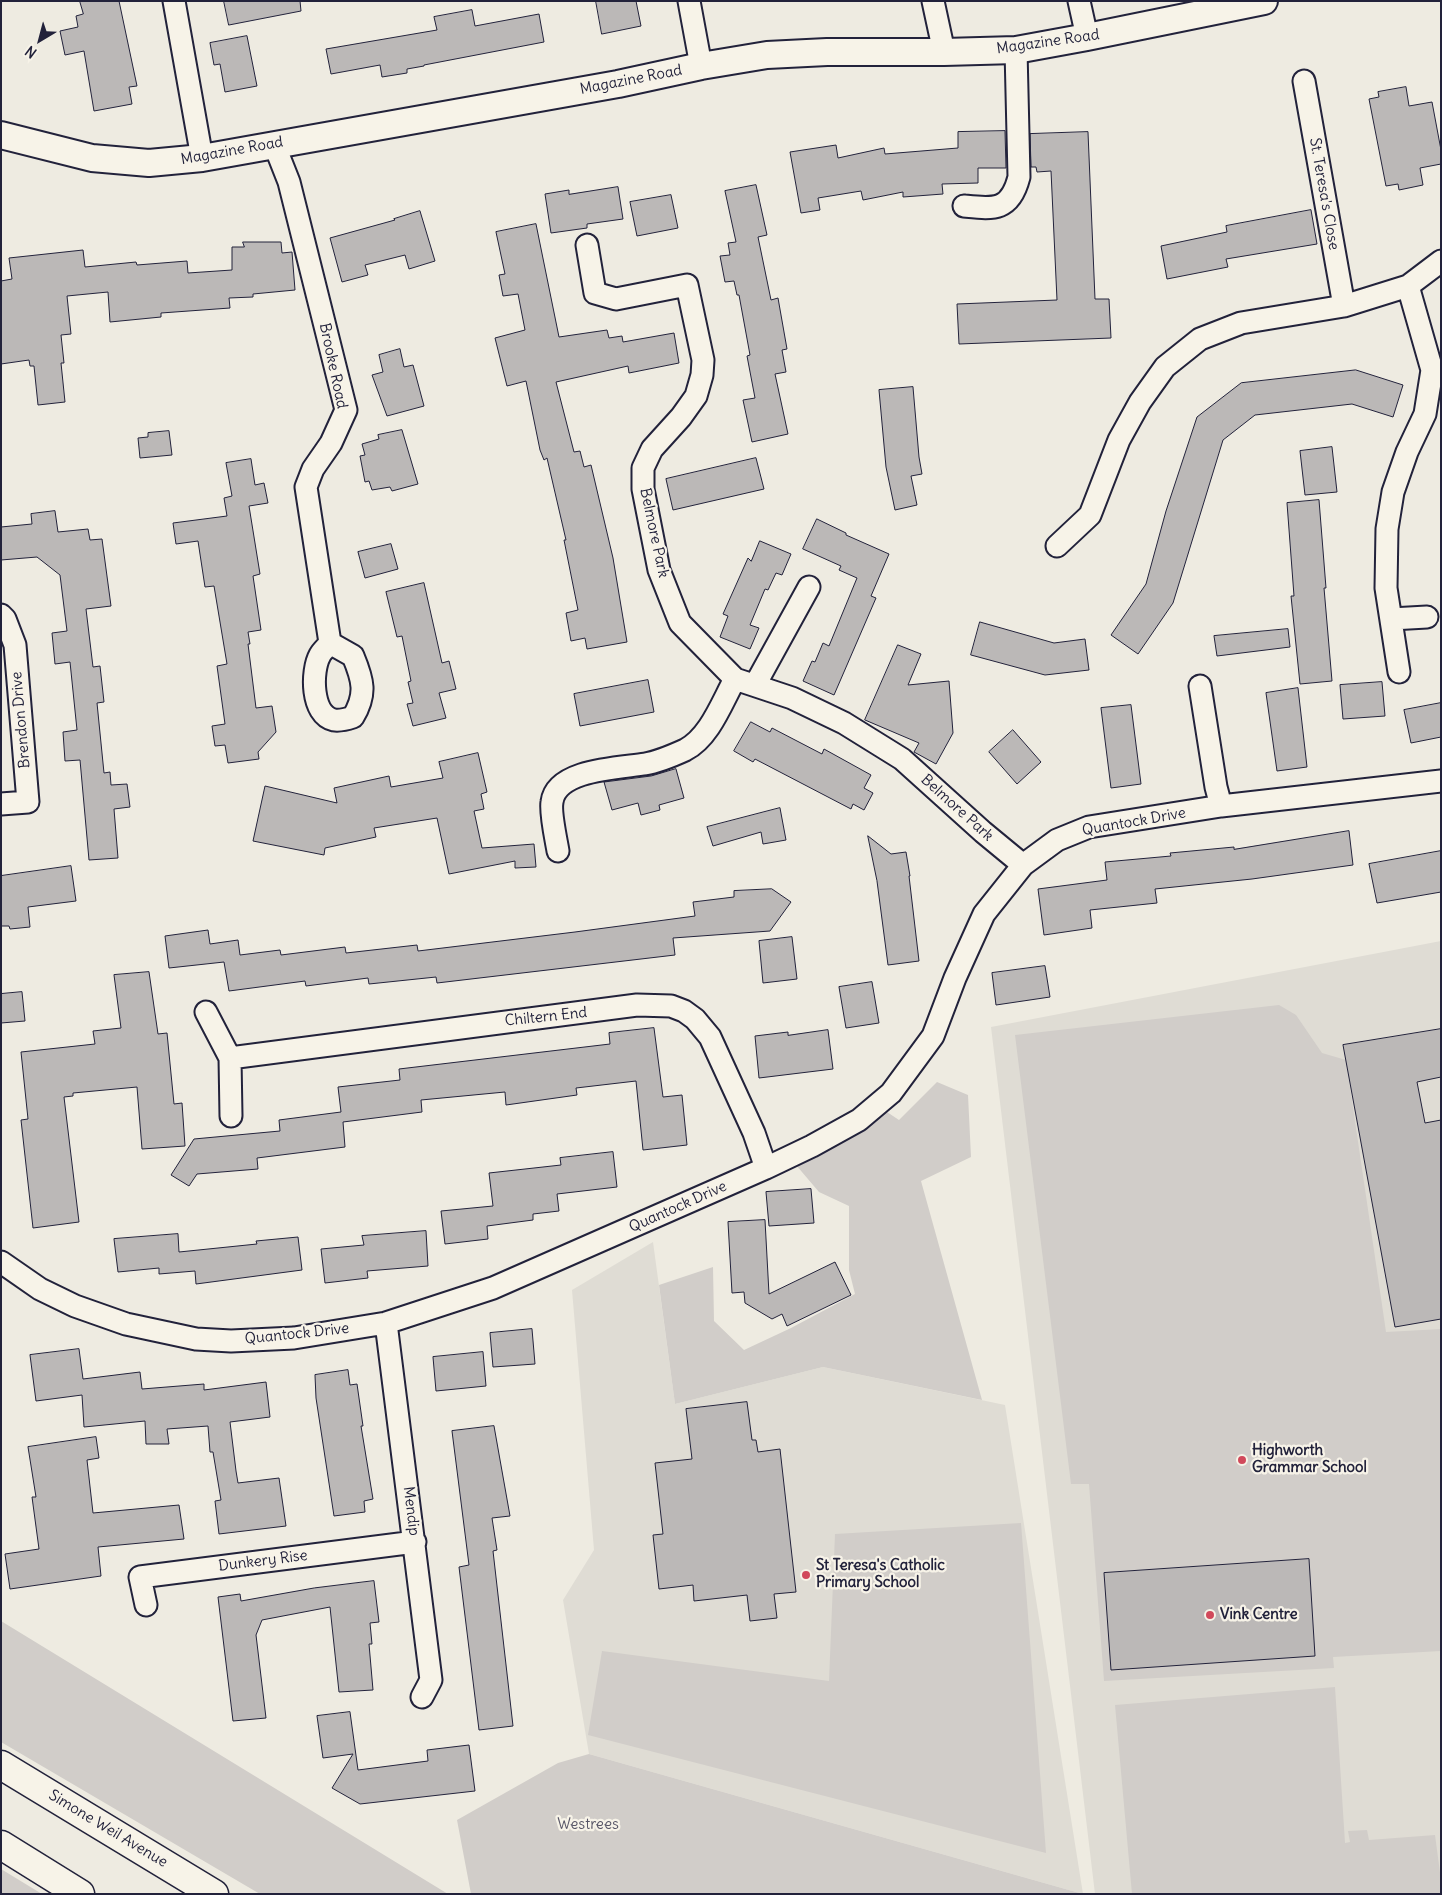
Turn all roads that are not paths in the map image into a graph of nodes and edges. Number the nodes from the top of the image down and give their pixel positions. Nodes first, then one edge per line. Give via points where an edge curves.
1 (174, 1) edge
2 (689, 1) edge
3 (933, 1) edge
4 (1079, 1) edge
5 (1264, 1) edge
6 (1087, 38) junction
7 (1016, 50) junction
8 (944, 52) junction
9 (701, 66) junction
10 (1304, 81) dead end
11 (1, 135) edge
12 (274, 144) junction
13 (202, 158) junction
14 (964, 206) dead end
15 (587, 245) dead end
16 (1441, 261) edge
17 (1408, 286) junction
18 (1344, 306) junction
19 (1056, 546) dead end
20 (809, 587) dead end
21 (1, 615) edge
22 (1391, 618) junction
23 (1427, 618) dead end
24 (330, 643) dead end
25 (1399, 672) dead end
26 (735, 679) junction
27 (756, 685) junction
28 (1200, 686) dead end
29 (1441, 782) edge
30 (1, 804) edge
31 (1221, 806) junction
32 (558, 851) dead end
33 (1023, 865) junction
34 (206, 1012) dead end
35 (230, 1058) junction
36 (231, 1116) dead end
37 (766, 1168) junction
38 (1, 1262) edge
39 (386, 1323) junction
40 (415, 1542) junction
41 (146, 1605) dead end
42 (422, 1697) dead end
43 (1, 1765) edge
44 (1, 1845) edge
45 (80, 1894) edge
46 (214, 1894) edge

1 - 13 street
2 - 9 street
3 - 8 street
4 - 6 street
5 - 6 street, Magazine Road
6 - 7 street, Magazine Road
7 - 8 street, Magazine Road
7 - 14 street via 1019,177 1016,188 997,208
8 - 9 street, Magazine Road via 767,55
9 - 12 street, Magazine Road via 618,84
10 - 18 street, St. Teresa's Close
11 - 13 street, Magazine Road via 92,158 148,163
12 - 13 street, Magazine Road
12 - 24 street, Brooke Road via 289,182 346,410 306,487
15 - 26 street, Belmore Park via 595,293 616,299 687,285 703,360 702,375 696,396 652,449 644,468 643,489 659,570 680,623
16 - 17 street
17 - 18 street
17 - 22 street via 1432,370 1425,414 1406,452 1387,529 1386,588
18 - 19 street via 1241,323 1200,339 1165,367 1119,440 1090,515
20 - 27 street
21 - 30 street, Brendon Drive via 15,645 28,802
22 - 23 street
22 - 25 street
26 - 27 street, Belmore Park
26 - 32 street via 712,722 700,739 686,750 648,764 605,769 571,778 558,787 552,801
27 - 33 street, Belmore Park via 844,723 902,759
28 - 31 street
29 - 31 street, Quantock Drive
31 - 33 street, Quantock Drive via 1089,827 1057,840
33 - 37 street, Quantock Drive via 984,914 933,1036 891,1093 859,1120
34 - 35 street
35 - 36 street
35 - 37 street, Chiltern End via 636,1005 672,1006 695,1019 710,1037 754,1133
37 - 39 street, Quantock Drive via 493,1288
38 - 39 street, Quantock Drive via 40,1289 75,1306 126,1324 196,1339 294,1338
39 - 40 street, Mendip
40 - 41 street, Dunkery Rise via 140,1577
40 - 42 street, Mendip via 431,1680
43 - 46 highway, Simone Weil Avenue
44 - 45 highway

